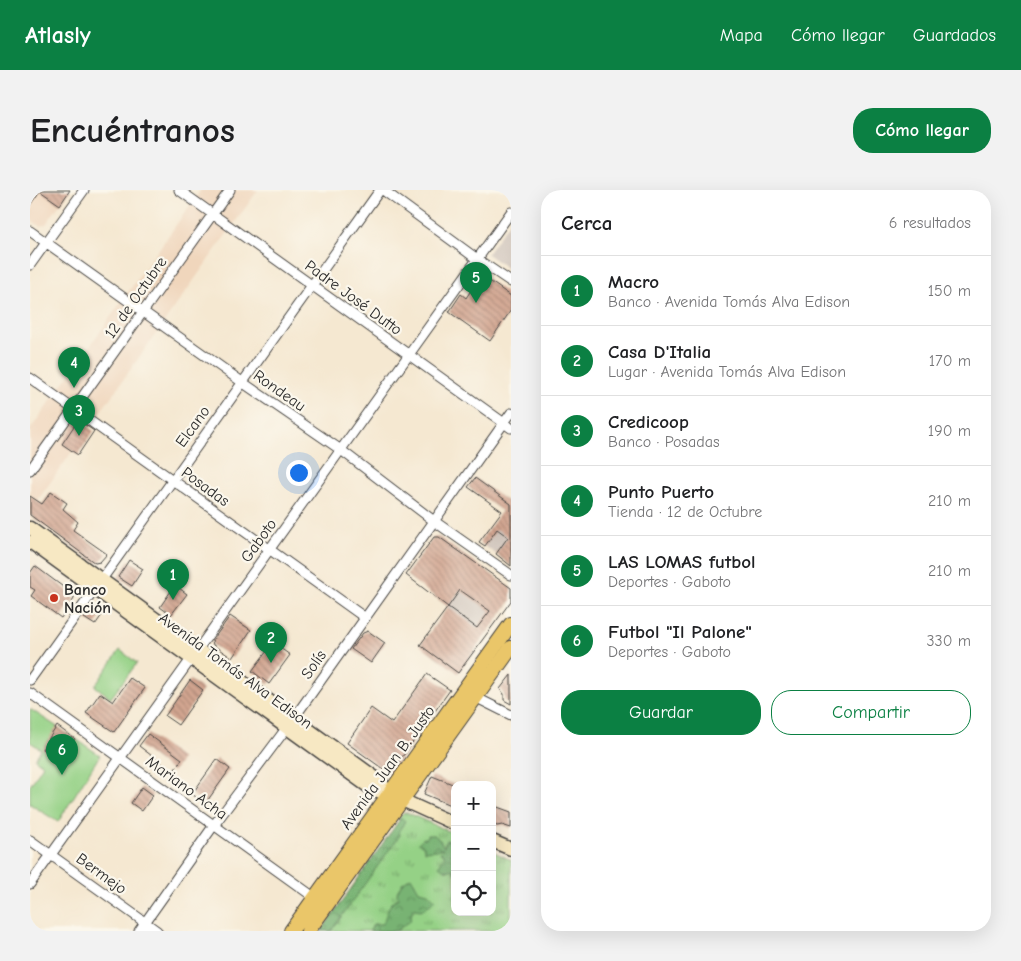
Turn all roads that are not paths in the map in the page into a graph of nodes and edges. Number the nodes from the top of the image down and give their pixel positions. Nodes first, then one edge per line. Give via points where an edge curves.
1 (84, 190) edge
2 (179, 190) edge
3 (230, 190) edge
4 (381, 190) edge
5 (511, 212) edge
6 (212, 214) junction
7 (30, 231) edge
8 (46, 242) junction
9 (478, 259) junction
10 (30, 265) edge
11 (511, 282) edge
12 (312, 285) junction
13 (144, 311) junction
14 (409, 355) junction
15 (30, 378) edge
16 (242, 382) junction
17 (74, 409) junction
18 (511, 413) edge
19 (507, 426) edge
20 (341, 450) junction
21 (30, 470) edge
22 (172, 480) junction
23 (434, 521) junction
24 (30, 528) edge
25 (30, 542) edge
26 (270, 550) junction
27 (511, 575) edge
28 (98, 584) junction
29 (364, 618) junction
30 (511, 624) edge
31 (511, 648) edge
32 (195, 654) junction
33 (30, 680) edge
34 (30, 692) edge
35 (469, 694) junction
36 (511, 715) edge
37 (290, 722) junction
38 (121, 758) junction
39 (396, 797) junction
40 (451, 822) edge
41 (214, 825) junction
42 (30, 840) edge
43 (496, 843) edge
44 (511, 849) edge
45 (51, 855) junction
46 (30, 884) edge
47 (321, 902) junction
48 (145, 922) junction
49 (139, 931) edge
50 (157, 931) edge
51 (291, 931) edge
52 (308, 931) edge

1 - 8 street
2 - 6 street, Padre José Dutto
3 - 6 street, 12 de Octubre
4 - 9 street
4 - 12 street, Elcano
5 - 9 street, Gaboto
6 - 12 street, Padre José Dutto
6 - 13 street, 12 de Octubre
7 - 8 street, Rondeau
8 - 10 street
8 - 13 street, Rondeau
9 - 11 street
9 - 14 street, Gaboto
12 - 14 street, Padre José Dutto
12 - 16 street, Elcano
13 - 16 street, Rondeau
13 - 17 street, 12 de Octubre
14 - 19 street, Padre José Dutto
14 - 20 street, Gaboto
15 - 17 street, Posadas
16 - 20 street, Rondeau
16 - 22 street, Elcano
17 - 21 street, 12 de Octubre
17 - 22 street, Posadas
18 - 19 street, Solís
19 - 23 street, Solís
20 - 23 street, Rondeau
20 - 26 street, Gaboto
22 - 26 street, Posadas
22 - 28 street, Elcano
23 - 27 street, Rondeau
23 - 29 street, Solís
24 - 28 main road, Avenida Tomás Alva Edison
25 - 28 main road, Avenida Tomás Alva Edison
26 - 29 street, Posadas
26 - 32 street, Gaboto
28 - 32 main road, Avenida Tomás Alva Edison
28 - 33 street, Elcano
29 - 37 street, Solís
30 - 35 main road, Avenida Juan B. Justo
31 - 35 main road, Avenida Juan B. Justo
32 - 37 main road, Avenida Tomás Alva Edison
32 - 38 street, Gaboto
34 - 38 street, Mariano Acha
35 - 36 street
35 - 39 main road, Avenida Juan B. Justo
37 - 39 main road, Avenida Tomás Alva Edison
37 - 41 street, Solís
38 - 41 street, Mariano Acha
38 - 45 street, Gaboto
39 - 40 main road
39 - 47 main road, Avenida Juan B. Justo
41 - 47 street, Mariano Acha
41 - 48 street, Solís
42 - 45 street, Bermejo
43 - 44 main road
45 - 46 street, Gaboto
45 - 48 street, Bermejo
47 - 51 main road, Avenida Juan B. Justo
47 - 52 main road, Avenida Juan B. Justo
48 - 49 street, Solís
48 - 50 street, Bermejo

